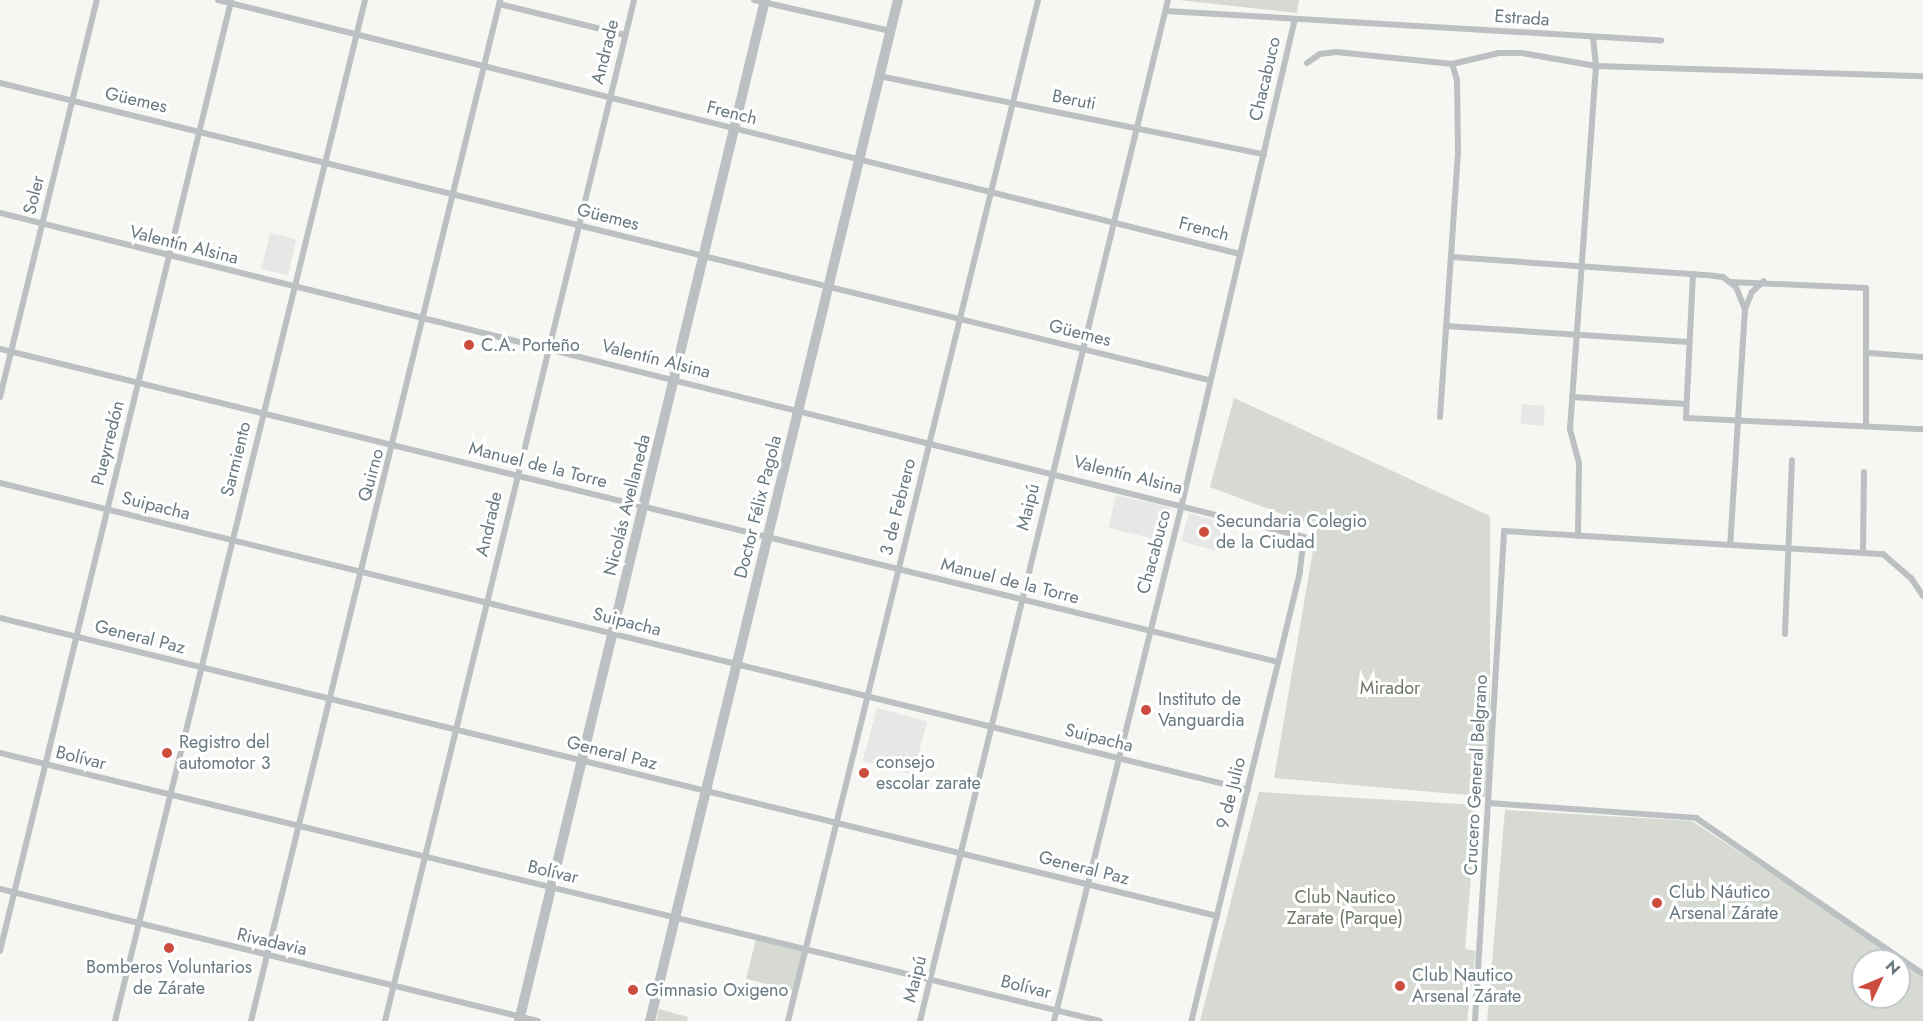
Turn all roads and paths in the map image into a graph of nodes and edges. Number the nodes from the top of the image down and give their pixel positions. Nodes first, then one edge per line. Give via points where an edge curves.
1 (97, 0) edge
2 (218, 0) edge
3 (365, 0) edge
4 (634, 0) edge
5 (898, 0) edge
6 (1038, 0) edge
7 (1168, 0) edge
8 (761, 1) edge
9 (231, 2) edge
10 (499, 2) edge
11 (1166, 11) junction
12 (1295, 19) junction
13 (891, 31) junction
14 (356, 33) junction
15 (625, 35) junction
16 (1593, 38) junction
17 (1660, 40) dead end
18 (1306, 63) dead end
19 (1452, 64) junction
20 (1596, 66) junction
21 (483, 67) junction
22 (879, 76) junction
23 (1923, 76) edge
24 (0, 83) edge
25 (609, 98) junction
26 (72, 101) junction
27 (1012, 104) junction
28 (1137, 127) junction
29 (734, 129) junction
30 (199, 130) junction
31 (1264, 154) junction
32 (859, 159) junction
33 (325, 161) junction
34 (991, 192) junction
35 (454, 194) junction
36 (0, 213) edge
37 (1112, 222) junction
38 (42, 224) junction
39 (576, 225) junction
40 (1240, 254) junction
41 (704, 256) junction
42 (167, 257) junction
43 (1452, 257) junction
44 (1581, 266) junction
45 (1693, 274) junction
46 (1764, 281) junction
47 (1731, 282) junction
48 (828, 286) junction
49 (294, 287) junction
50 (1745, 309) junction
51 (423, 318) junction
52 (960, 319) junction
53 (1446, 326) junction
54 (1576, 337) junction
55 (1688, 342) junction
56 (547, 348) junction
57 (1080, 348) junction
58 (0, 349) edge
59 (11, 352) junction
60 (1868, 353) junction
61 (1923, 357) edge
62 (674, 379) junction
63 (1208, 380) junction
64 (138, 383) junction
65 (0, 397) edge
66 (1572, 397) junction
67 (1686, 404) junction
68 (799, 410) junction
69 (262, 413) junction
70 (1440, 417) dead end
71 (1738, 422) junction
72 (1866, 425) junction
73 (1923, 429) edge
74 (930, 442) junction
75 (394, 446) junction
76 (1792, 460) dead end
77 (1052, 472) junction
78 (1864, 472) dead end
79 (516, 475) junction
80 (0, 483) edge
81 (1182, 504) junction
82 (643, 506) junction
83 (107, 509) junction
84 (1578, 536) junction
85 (768, 537) junction
86 (1304, 537) joint
87 (232, 540) junction
88 (1730, 545) junction
89 (1789, 549) junction
90 (1863, 552) junction
91 (899, 569) junction
92 (360, 573) junction
93 (1923, 596) edge
94 (1021, 599) junction
95 (486, 603) junction
96 (0, 618) edge
97 (1149, 630) junction
98 (612, 634) junction
99 (1785, 634) dead end
100 (76, 637) junction
101 (1278, 662) junction
102 (737, 664) junction
103 (201, 668) junction
104 (868, 696) junction
105 (330, 699) junction
106 (990, 727) junction
107 (454, 729) junction
108 (0, 753) edge
109 (1119, 759) junction
110 (581, 761) junction
111 (46, 764) junction
112 (1248, 790) junction
113 (707, 791) junction
114 (170, 795) junction
115 (1489, 803) junction
116 (837, 823) junction
117 (300, 827) junction
118 (961, 854) junction
119 (424, 858) junction
120 (1089, 885) junction
121 (551, 887) junction
122 (0, 889) edge
123 (15, 893) junction
124 (1216, 916) junction
125 (677, 917) junction
126 (139, 925) junction
127 (806, 949) junction
128 (0, 951) edge
129 (267, 956) junction
130 (1923, 974) edge
131 (930, 979) junction
132 (393, 986) junction
133 (1057, 1010) junction
134 (520, 1019) edge
135 (115, 1021) edge
136 (251, 1021) edge
137 (385, 1021) edge
138 (538, 1021) edge
139 (650, 1021) edge
140 (788, 1021) edge
141 (920, 1021) edge
142 (1054, 1021) edge
143 (1100, 1021) edge
144 (1191, 1021) edge
145 (1475, 1021) edge

1 - 26 street, Soler
2 - 9 street, French
3 - 14 street, Sarmiento
4 - 15 street, Andrade
5 - 13 street, Doctor Félix Pagola
6 - 27 street, 3 de Febrero
7 - 11 street, Maipú
8 - 13 street
8 - 29 street, Nicolás Avellaneda
9 - 14 street, French
9 - 30 street, Pueyrredón
10 - 15 street
10 - 21 street, Quirno
11 - 12 street, Estrada
11 - 28 street, Maipú
12 - 16 street, Estrada
12 - 31 street, Chacabuco
13 - 22 street, Doctor Félix Pagola
14 - 21 street, French
14 - 33 street, Sarmiento
15 - 25 street, Andrade
16 - 17 street, Estrada
16 - 20 street
18 - 19 street via 1320,54 1336,52
19 - 20 street via 1499,53 1522,53
19 - 43 street via 1458,122
20 - 23 street
20 - 44 street
21 - 25 street, French
21 - 35 street, Quirno
22 - 27 street, Beruti
22 - 32 street, Doctor Félix Pagola
24 - 26 street, Güemes
25 - 29 street, French
25 - 39 street, Andrade
26 - 30 street, Güemes
26 - 38 street, Soler
27 - 28 street, Beruti
27 - 34 street, 3 de Febrero
28 - 31 street, Beruti
28 - 37 street, Maipú
29 - 32 street, French
29 - 41 street, Nicolás Avellaneda
30 - 33 street, Güemes
30 - 42 street, Pueyrredón
31 - 40 street, Chacabuco
32 - 34 street, French
32 - 48 street, Doctor Félix Pagola
33 - 35 street, Güemes
33 - 49 street, Sarmiento
34 - 37 street, French
34 - 52 street, 3 de Febrero
35 - 39 street, Güemes
35 - 51 street, Quirno
36 - 38 street, Valentín Alsina
37 - 40 street, French
37 - 57 street, Maipú
38 - 42 street, Valentín Alsina
38 - 59 street, Soler
39 - 41 street, Güemes
39 - 56 street, Andrade
40 - 63 street, Chacabuco
41 - 48 street, Güemes
41 - 62 street, Nicolás Avellaneda
42 - 49 street, Valentín Alsina
42 - 64 street, Pueyrredón
43 - 44 street
43 - 53 street
44 - 45 street
44 - 54 street
45 - 47 street via 1723,277
45 - 55 street
46 - 47 street
46 - 50 street via 1752,292
46 - 60 street via 1862,285 1867,292
47 - 50 street
48 - 52 street, Güemes
48 - 68 street, Doctor Félix Pagola
49 - 51 street, Valentín Alsina
49 - 69 street, Sarmiento
50 - 71 street
51 - 56 street, Valentín Alsina
51 - 75 street, Quirno
52 - 57 street, Güemes
52 - 74 street, 3 de Febrero
53 - 54 street
53 - 70 street
54 - 55 street
54 - 66 street
55 - 67 street
56 - 62 street, Valentín Alsina
56 - 79 street, Andrade
57 - 63 street, Güemes
57 - 77 street, Maipú
58 - 59 street, Manuel de la Torre
59 - 64 street, Manuel de la Torre
59 - 65 street, Soler
60 - 61 street
60 - 72 street
62 - 68 street, Valentín Alsina
62 - 82 street, Nicolás Avellaneda
63 - 81 street, Chacabuco
64 - 69 street, Manuel de la Torre
64 - 83 street, Pueyrredón
66 - 67 street
66 - 84 street via 1570,429 1580,463
67 - 71 street via 1686,418
68 - 74 street, Valentín Alsina
68 - 85 street, Doctor Félix Pagola
69 - 75 street, Manuel de la Torre
69 - 87 street, Sarmiento
71 - 72 street
71 - 88 street
72 - 73 street
74 - 77 street, Valentín Alsina
74 - 91 street, 3 de Febrero
75 - 79 street, Manuel de la Torre
75 - 92 street, Quirno
76 - 89 street
77 - 81 street, Valentín Alsina
77 - 94 street, Maipú
78 - 90 street
79 - 82 street, Manuel de la Torre
79 - 95 street, Andrade
80 - 83 street, Suipacha
81 - 86 street, Valentín Alsina
81 - 97 street, Chacabuco
82 - 85 street, Manuel de la Torre
82 - 98 street, Nicolás Avellaneda
83 - 87 street, Suipacha
83 - 100 street, Pueyrredón
84 - 88 street
84 - 115 street, Crucero General Belgrano via 1504,531
85 - 91 street, Manuel de la Torre
85 - 102 street, Doctor Félix Pagola
86 - 101 street, 9 de Julio
87 - 92 street, Suipacha
87 - 103 street, Sarmiento
88 - 89 street
89 - 90 street
89 - 99 street
90 - 93 street via 1883,554 1894,560
91 - 94 street, Manuel de la Torre
91 - 104 street, 3 de Febrero
92 - 95 street, Suipacha
92 - 105 street, Quirno
94 - 97 street, Manuel de la Torre
94 - 106 street, Maipú
95 - 98 street, Suipacha
95 - 107 street, Andrade
96 - 100 street, General Paz
97 - 101 street, Manuel de la Torre
97 - 109 street, Chacabuco
98 - 102 street, Suipacha
98 - 110 street, Nicolás Avellaneda
100 - 103 street, General Paz
100 - 111 street, Pueyrredón
101 - 112 street, 9 de Julio
102 - 104 street, Suipacha
102 - 113 street, Doctor Félix Pagola
103 - 105 street, General Paz
103 - 114 street, Sarmiento
104 - 106 street, Suipacha
104 - 116 street, 3 de Febrero
105 - 107 street, General Paz
105 - 117 street, Quirno
106 - 109 street, Suipacha
106 - 118 street, Maipú
107 - 110 street, General Paz
107 - 119 street, Andrade
108 - 111 street, Bolívar
109 - 112 street, Suipacha
109 - 120 street, Chacabuco
110 - 113 street, General Paz
110 - 121 street, Nicolás Avellaneda
111 - 114 street, Bolívar
111 - 123 street, Pueyrredón
112 - 124 street, 9 de Julio
113 - 116 street, General Paz
113 - 125 street, Doctor Félix Pagola
114 - 117 street, Bolívar
114 - 126 street, Sarmiento
115 - 130 street via 1696,818
115 - 145 street, Crucero General Belgrano
116 - 118 street, General Paz
116 - 127 street, 3 de Febrero
117 - 119 street, Bolívar
117 - 129 street, Quirno
118 - 120 street, General Paz
118 - 131 street, Maipú
119 - 121 street, Bolívar
119 - 132 street, Andrade
120 - 124 street, General Paz
120 - 133 street, Chacabuco
121 - 125 street, Bolívar
121 - 134 street, Nicolás Avellaneda
122 - 123 street, Rivadavia
123 - 126 street, Rivadavia
123 - 128 street, Pueyrredón
124 - 144 street, 9 de Julio
125 - 127 street, Bolívar
125 - 139 street, Doctor Félix Pagola
126 - 129 street, Rivadavia
126 - 135 street, Sarmiento
127 - 131 street, Bolívar
127 - 140 street, 3 de Febrero
129 - 132 street, Rivadavia
129 - 136 street, Quirno
131 - 133 street, Bolívar
131 - 141 street, Maipú
132 - 134 street, Rivadavia
132 - 137 street, Andrade
133 - 142 street, Chacabuco
133 - 143 street, Bolívar
134 - 138 street, Rivadavia

